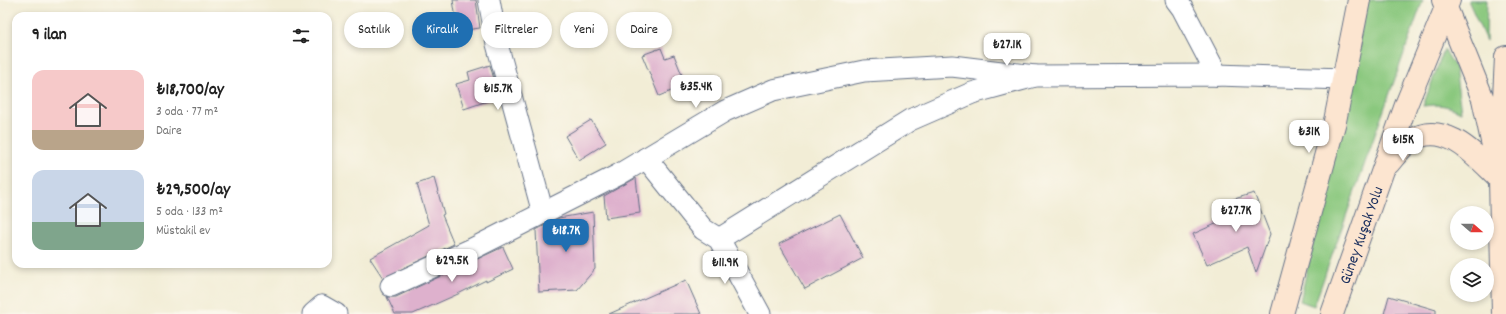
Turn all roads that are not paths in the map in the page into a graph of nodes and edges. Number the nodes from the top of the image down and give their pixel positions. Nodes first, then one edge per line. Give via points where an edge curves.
1 (489, 0) edge
2 (1176, 0) edge
3 (1359, 0) edge
4 (1446, 2) edge
5 (1506, 57) edge
6 (1217, 75) junction
7 (1034, 76) junction
8 (1344, 79) junction
9 (646, 158) junction
10 (1383, 170) junction
11 (1503, 179) edge
12 (543, 213) junction
13 (719, 239) junction
14 (391, 286) dead end
15 (313, 314) edge
16 (336, 314) edge
17 (760, 314) edge
18 (1283, 314) edge
19 (1332, 314) edge
20 (1503, 314) edge

1 - 12 street via 497,44
2 - 6 street
3 - 8 main road
4 - 10 main road, Güney Kuşak Yolu
4 - 11 main road via 1483,99
5 - 11 main road
6 - 7 street
6 - 8 street
7 - 9 street via 952,66 864,71 773,90 725,111
7 - 13 street via 972,93 910,120
8 - 18 main road
9 - 12 street
9 - 13 street via 703,228
10 - 11 main road via 1410,141 1429,133 1449,138 1465,146
10 - 19 main road, Güney Kuşak Yolu
11 - 20 main road
12 - 14 street
13 - 17 street
15 - 16 street via 322,306

